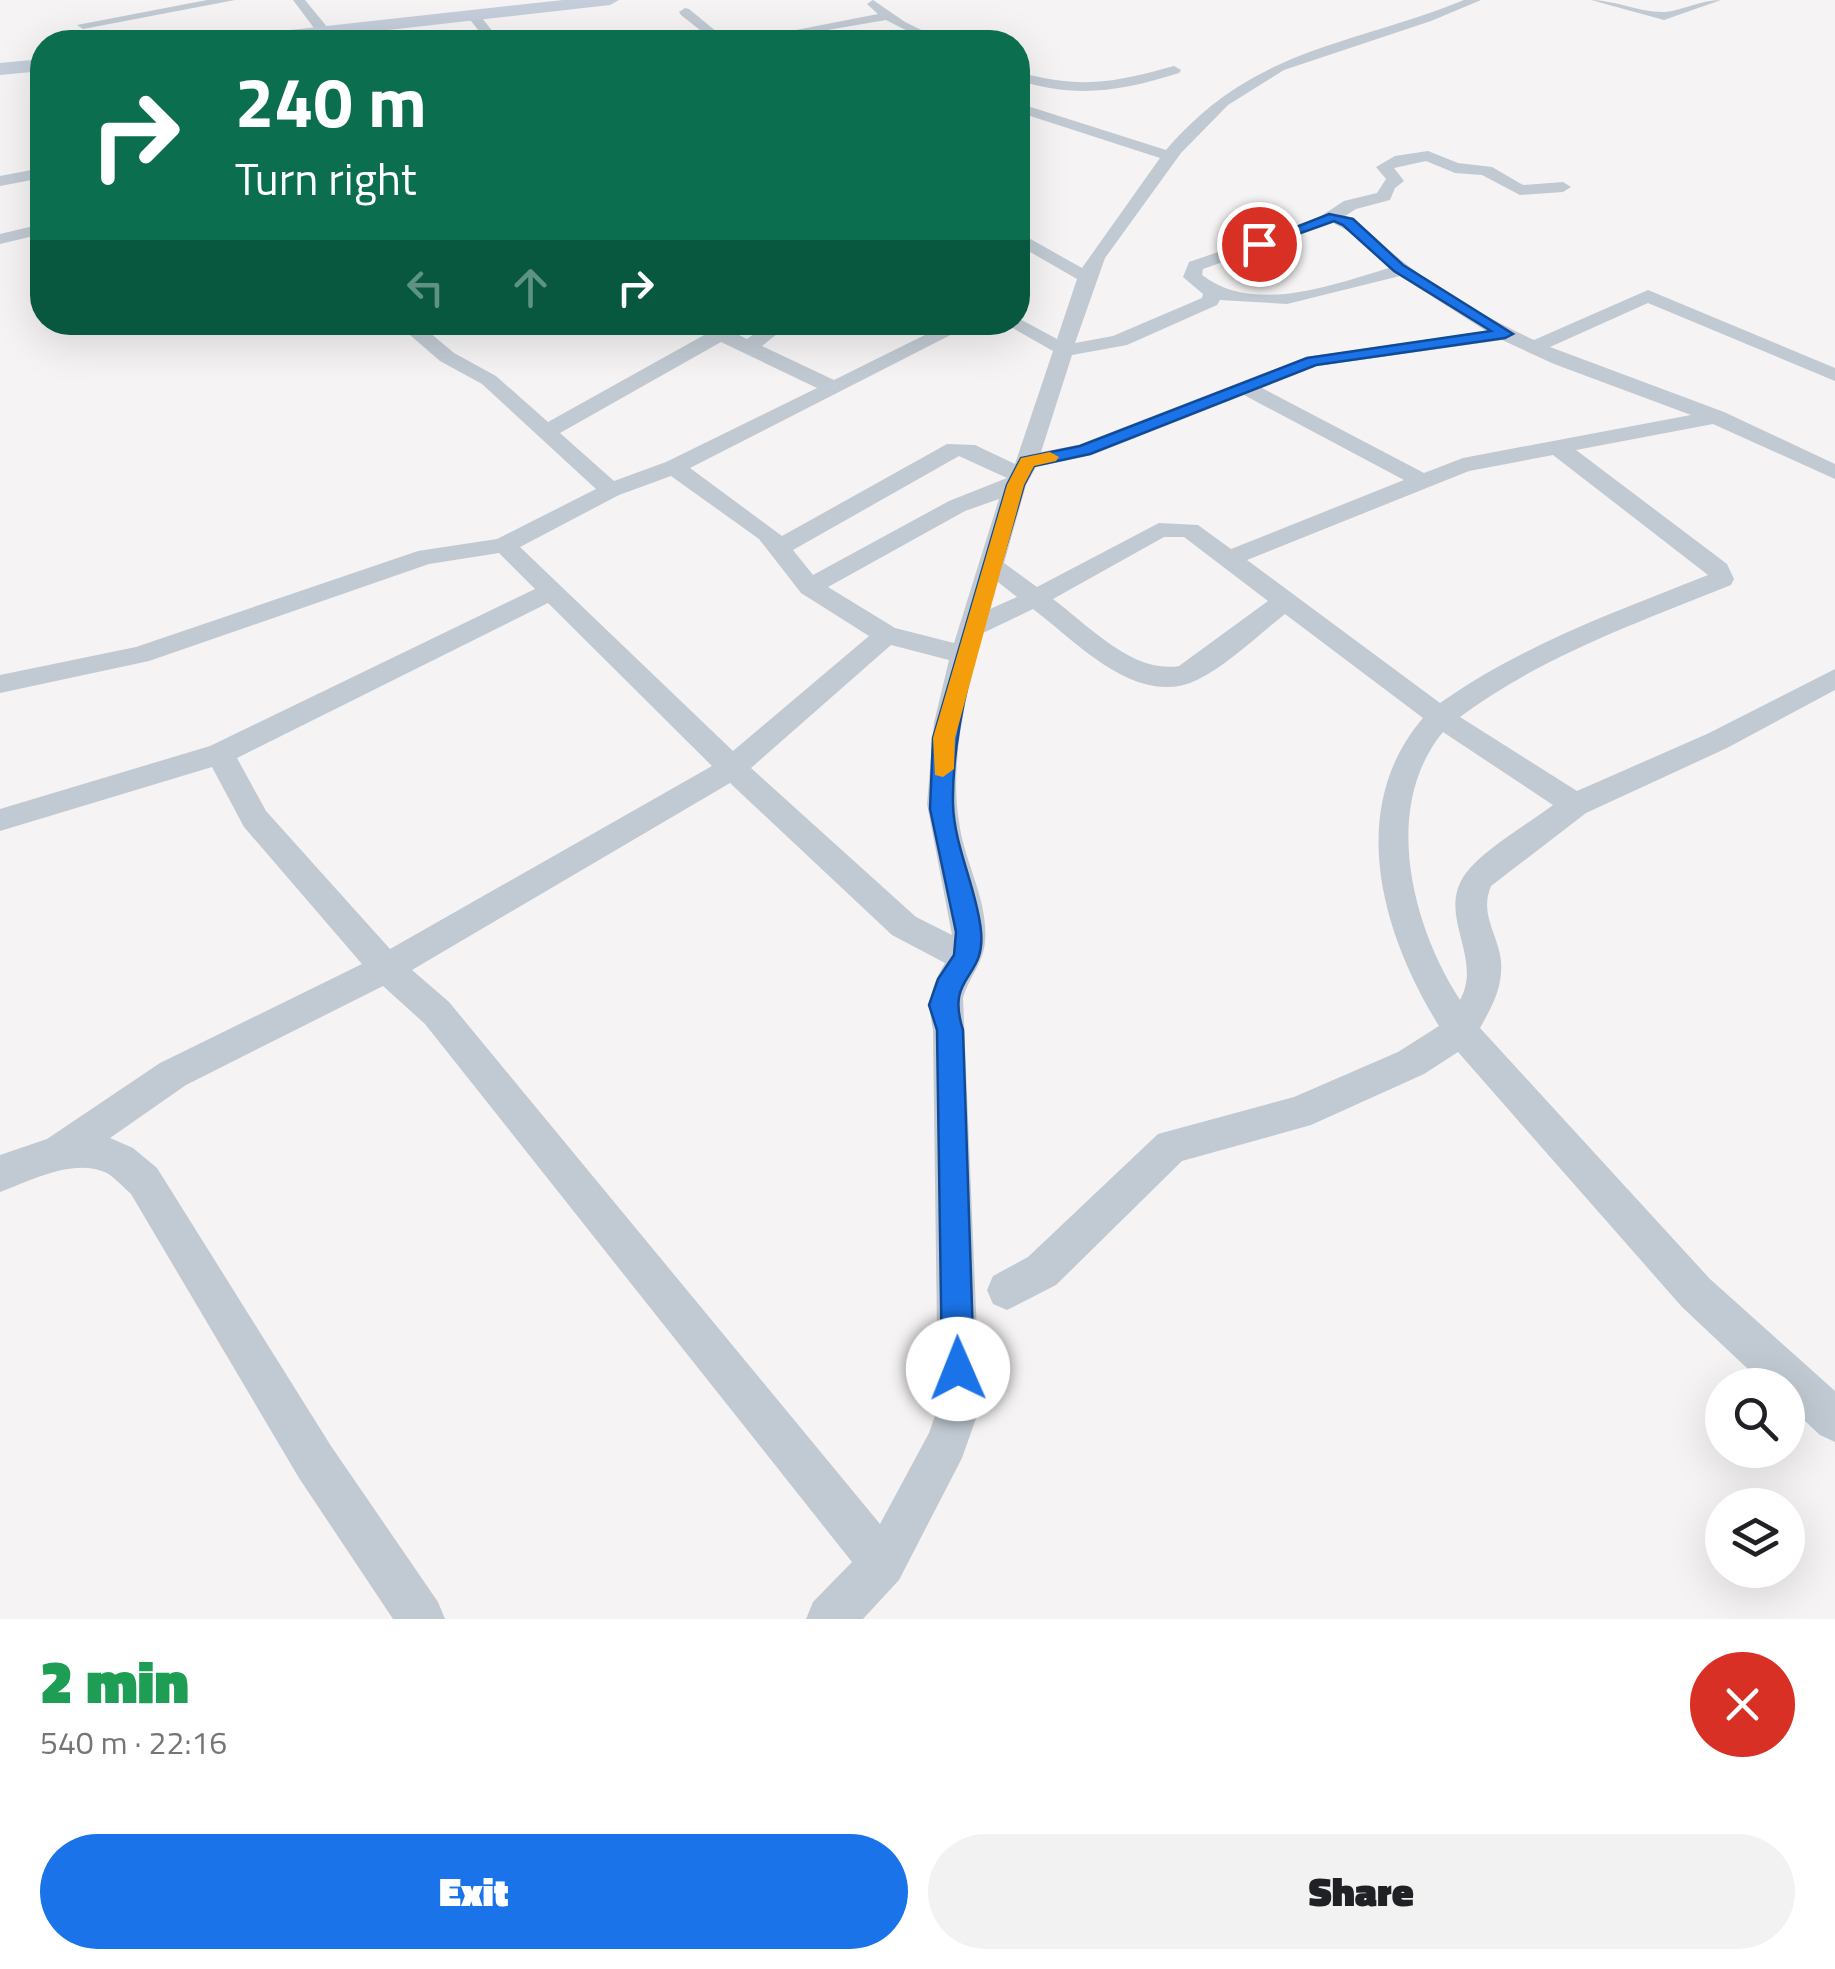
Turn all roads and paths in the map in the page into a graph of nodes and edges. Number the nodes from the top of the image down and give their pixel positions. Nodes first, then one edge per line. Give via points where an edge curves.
1 (229, 0) edge
2 (300, 0) edge
3 (610, 0) edge
4 (868, 0) edge
5 (1475, 0) edge
6 (1597, 0) edge
7 (1715, 0) edge
8 (587, 1) edge
9 (686, 12) dead end
10 (473, 16) junction
11 (887, 16) junction
12 (83, 25) dead end
13 (323, 30) edge
14 (344, 30) edge
15 (485, 30) edge
16 (708, 30) edge
17 (804, 30) edge
18 (911, 30) edge
19 (30, 66) edge
20 (0, 70) edge
21 (1174, 70) dead end
22 (1030, 81) edge
23 (1039, 84) junction
24 (1030, 87) edge
25 (1030, 111) edge
26 (1170, 156) junction
27 (30, 175) edge
28 (0, 181) edge
29 (1563, 187) dead end
30 (1334, 217) junction
31 (30, 232) edge
32 (0, 238) edge
33 (1030, 245) edge
34 (1402, 270) junction
35 (1087, 277) junction
36 (1213, 293) junction
37 (1030, 331) edge
38 (1505, 334) junction
39 (420, 335) edge
40 (718, 335) edge
41 (722, 335) edge
42 (765, 335) edge
43 (940, 335) edge
44 (748, 347) junction
45 (1534, 347) junction
46 (1066, 349) junction
47 (1835, 375) edge
48 (1242, 386) junction
49 (832, 388) junction
50 (1716, 418) junction
51 (546, 432) junction
52 (1556, 446) junction
53 (674, 467) junction
54 (1835, 472) edge
55 (1021, 474) junction
56 (1422, 480) junction
57 (610, 490) junction
58 (504, 544) junction
59 (777, 549) junction
60 (1231, 558) junction
61 (992, 566) junction
62 (810, 586) junction
63 (550, 592) junction
64 (1038, 597) junction
65 (1288, 600) junction
66 (886, 635) junction
67 (970, 641) junction
68 (1835, 678) edge
69 (0, 684) edge
70 (1440, 717) junction
71 (220, 754) junction
72 (732, 768) junction
73 (1575, 805) junction
74 (0, 820) edge
75 (967, 958) junction
76 (386, 968) junction
77 (1460, 1030) junction
78 (54, 1155) junction
79 (0, 1174) edge
80 (1007, 1290) dead end
81 (1835, 1420) edge
82 (883, 1564) junction
83 (421, 1619) edge
84 (830, 1619) edge

1 - 12 street
2 - 13 street
3 - 8 main road
4 - 11 street
5 - 26 street via 1276,68 1233,97
6 - 7 street via 1664,16
8 - 10 main road
9 - 16 street
10 - 14 main road
10 - 15 street
11 - 17 street
11 - 18 street
19 - 20 main road
21 - 23 street via 1105,90
22 - 23 street
23 - 24 street
25 - 26 street
26 - 35 street
27 - 28 street
29 - 30 street via 1520,190 1480,168 1455,168 1428,156 1402,159 1384,166 1396,180 1384,196
30 - 34 street via 1358,229
30 - 36 street via 1195,266 1192,277
31 - 32 street
33 - 35 street
34 - 36 street via 1298,300
34 - 38 street
35 - 46 street
36 - 46 street via 1210,301 1110,344
37 - 46 street
38 - 45 street
38 - 48 street via 1347,354
39 - 51 street via 488,380
40 - 51 street
41 - 44 street
42 - 44 street
43 - 49 street
44 - 49 street
45 - 47 street via 1648,296
45 - 50 street
46 - 55 street
48 - 55 street
48 - 56 street
49 - 53 street
50 - 52 street
50 - 54 street
51 - 57 street
52 - 56 street
52 - 70 street via 1718,569 1722,579 1572,639 1490,681
53 - 57 street
53 - 59 street via 767,534
55 - 59 street via 956,450
55 - 61 street
55 - 62 street
56 - 60 street
57 - 58 street
58 - 63 street
58 - 69 street via 428,556 140,655
59 - 62 street
60 - 64 street via 1190,530 1159,530
60 - 65 street
61 - 64 street
61 - 67 street
62 - 66 street
63 - 71 street
63 - 72 street
64 - 65 street via 1148,678 1188,673
64 - 67 street
65 - 70 street
66 - 67 street
66 - 72 street
67 - 75 street via 944,738 942,809 969,932
68 - 73 street
70 - 73 street
70 - 77 street via 1413,750 1390,824 1402,908 1423,971
71 - 74 street
71 - 76 street via 256,820
72 - 75 street via 904,926
72 - 76 street
73 - 77 street via 1473,888 1469,914 1484,959 1483,990
75 - 82 street via 942,1005 950,1030 959,1407 947,1444
76 - 78 street via 174,1074
76 - 82 street via 437,1013
77 - 80 street via 1411,1063 1298,1114 1171,1146 1042,1271
77 - 81 street via 1696,1293
78 - 79 street
78 - 83 street via 114,1156 144,1181 315,1462
82 - 84 street

